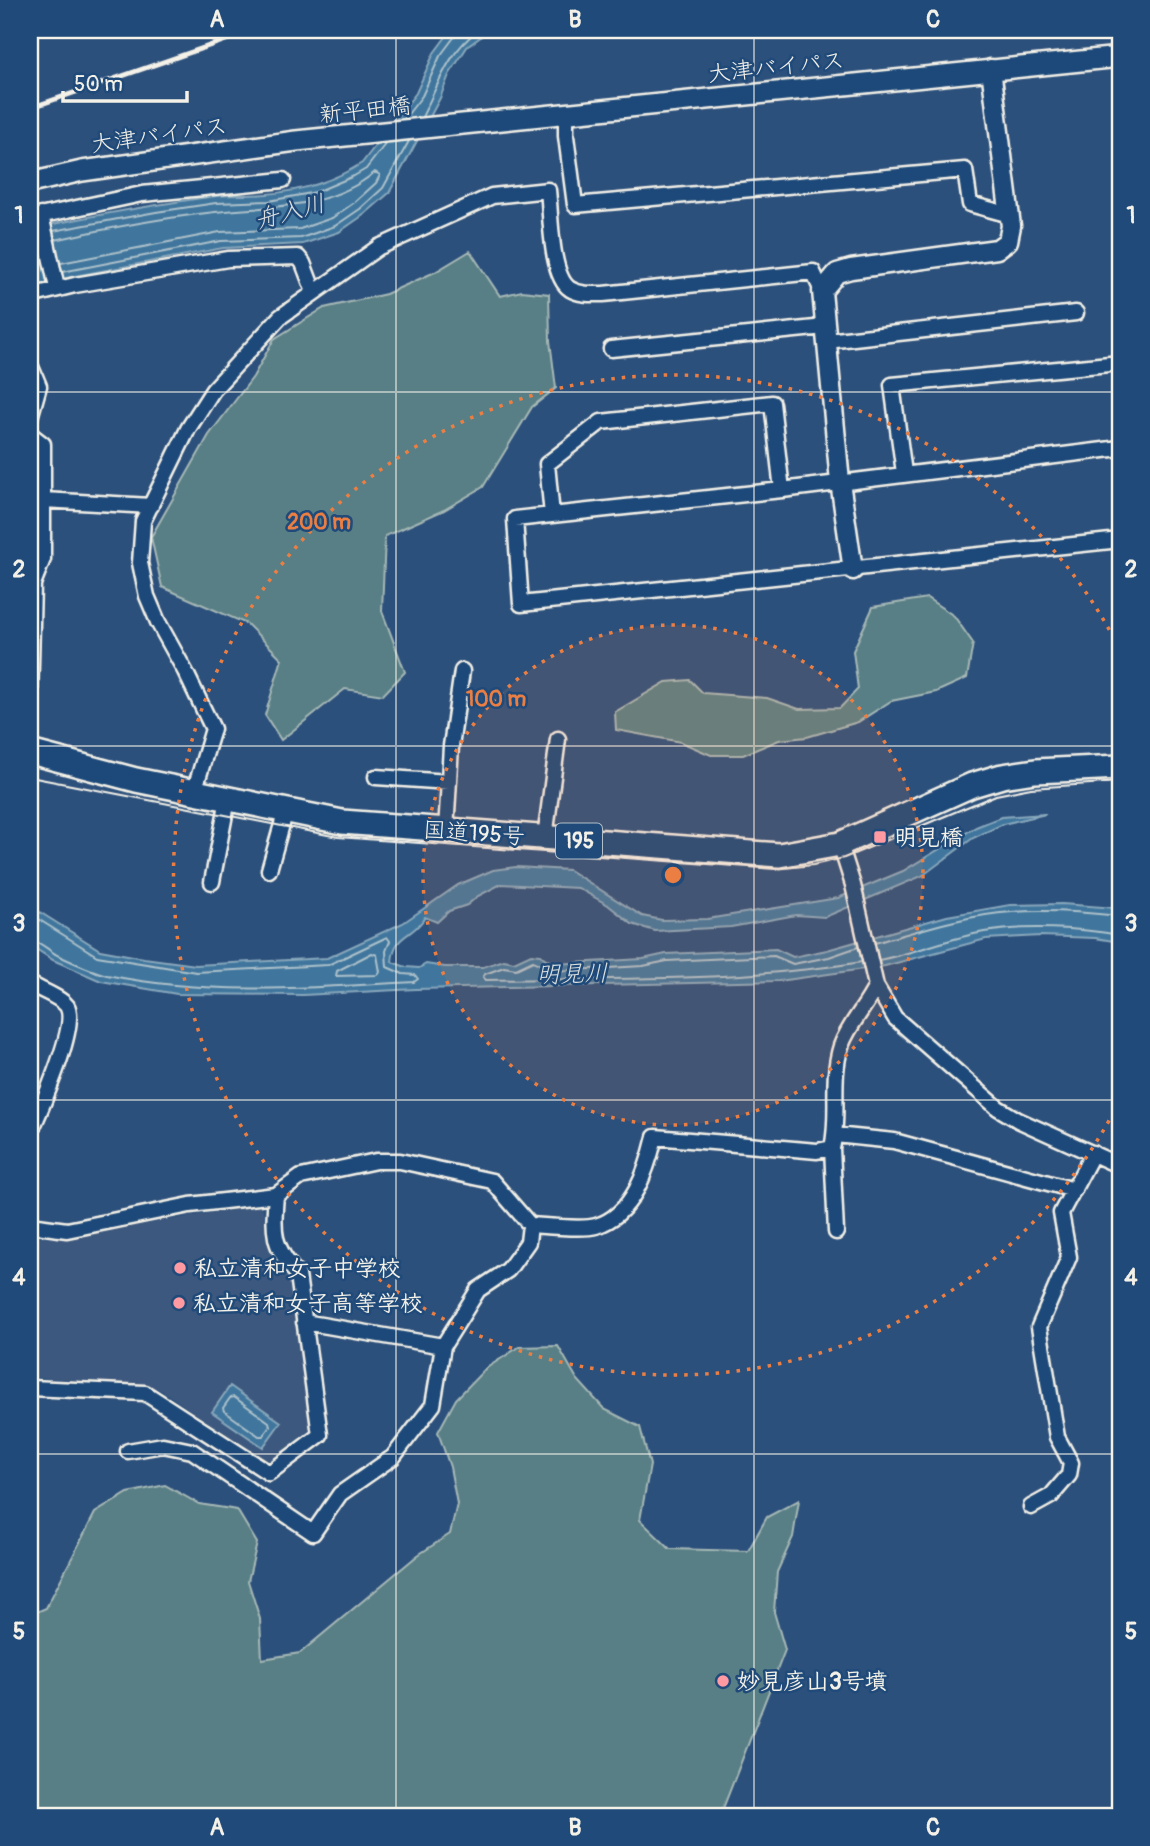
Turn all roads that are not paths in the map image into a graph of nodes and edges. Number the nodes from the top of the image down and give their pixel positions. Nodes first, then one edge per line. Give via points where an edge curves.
1 (1120, 57) edge
2 (991, 69) junction
3 (566, 114) junction
4 (438, 127) joint
5 (296, 141) joint
6 (283, 180) dead end
7 (30, 183) edge
8 (1010, 215) junction
9 (38, 219) edge
10 (56, 285) junction
11 (822, 290) junction
12 (314, 292) junction
13 (30, 296) edge
14 (1076, 313) dead end
15 (826, 334) junction
16 (611, 349) dead end
17 (1120, 363) edge
18 (30, 368) edge
19 (30, 418) edge
20 (30, 435) edge
21 (1120, 448) edge
22 (904, 473) junction
23 (840, 482) junction
24 (782, 490) junction
25 (43, 500) junction
26 (151, 506) junction
27 (552, 515) junction
28 (1120, 540) edge
29 (853, 570) junction
30 (31, 584) edge
31 (462, 671) dead end
32 (30, 704) edge
33 (558, 739) dead end
34 (30, 752) edge
35 (1120, 766) edge
36 (376, 777) dead end
37 (449, 782) junction
38 (194, 792) junction
39 (228, 799) junction
40 (286, 810) junction
41 (446, 831) junction
42 (545, 838) junction
43 (840, 844) junction
44 (269, 870) dead end
45 (212, 882) dead end
46 (874, 980) junction
47 (30, 984) edge
48 (30, 1134) edge
49 (833, 1142) junction
50 (1093, 1153) junction
51 (1120, 1166) edge
52 (1074, 1189) junction
53 (276, 1195) junction
54 (30, 1225) edge
55 (530, 1225) junction
56 (836, 1232) dead end
57 (304, 1322) junction
58 (443, 1346) junction
59 (30, 1388) edge
60 (128, 1451) dead end
61 (1031, 1507) dead end

1 - 2 main road, 大津バイパス
2 - 3 main road, 大津バイパス
2 - 8 street
3 - 4 main road, 大津バイパス
3 - 8 street via 575,205 965,170 970,204
4 - 5 main road, 新平田橋
5 - 7 main road, 大津バイパス via 82,171
6 - 9 street via 142,194
8 - 11 street via 1008,241 997,249 851,269 837,273
9 - 10 street
10 - 12 street via 228,259 298,257
10 - 13 street
11 - 12 street via 813,272 577,293 563,282 557,269 548,190 492,196 379,247
11 - 15 street
12 - 26 street via 279,317 213,390 187,429
14 - 15 street
15 - 16 street
15 - 23 street
17 - 22 street via 892,386
18 - 19 street via 39,386
20 - 25 street via 43,444
21 - 22 street
22 - 23 street
23 - 24 street
23 - 29 street
24 - 27 street
24 - 27 street via 772,403 706,410 601,422 547,464
25 - 26 street
25 - 30 street via 43,559
26 - 38 street via 143,521 140,563 147,596 213,729
27 - 29 street via 515,519 521,604
28 - 29 street
30 - 32 street
31 - 37 street
33 - 42 street
34 - 38 highway, 国道195号 / 195
35 - 43 highway, 国道195号 / 195 via 1002,776
36 - 37 street
37 - 41 street
38 - 39 highway, 国道195号 / 195
39 - 40 highway, 国道195号 / 195
39 - 45 street
40 - 41 highway, 国道195号 / 195 via 342,822
40 - 44 street
41 - 42 highway, 国道195号 / 195
42 - 43 highway, 国道195号 / 195 via 779,855
43 - 46 street
46 - 49 street via 870,999 841,1047
46 - 50 street via 895,1018 998,1108
47 - 48 street via 66,1004 69,1013 67,1039
49 - 52 street via 894,1141
49 - 55 street via 817,1151 655,1137 633,1197 614,1217 595,1226
49 - 56 street
50 - 51 street
50 - 52 street
52 - 61 street via 1061,1213 1069,1257 1040,1327 1057,1437 1071,1463 1069,1475 1051,1496
53 - 54 street via 190,1205 67,1230
53 - 55 street via 301,1177 376,1161 400,1161 492,1181
53 - 57 street via 273,1228 281,1256 298,1275
55 - 58 street via 528,1242 508,1270 478,1290
57 - 58 street
57 - 59 street via 320,1436 269,1473 145,1393
58 - 60 street via 433,1405 393,1457 340,1494 313,1533 192,1451 163,1446

